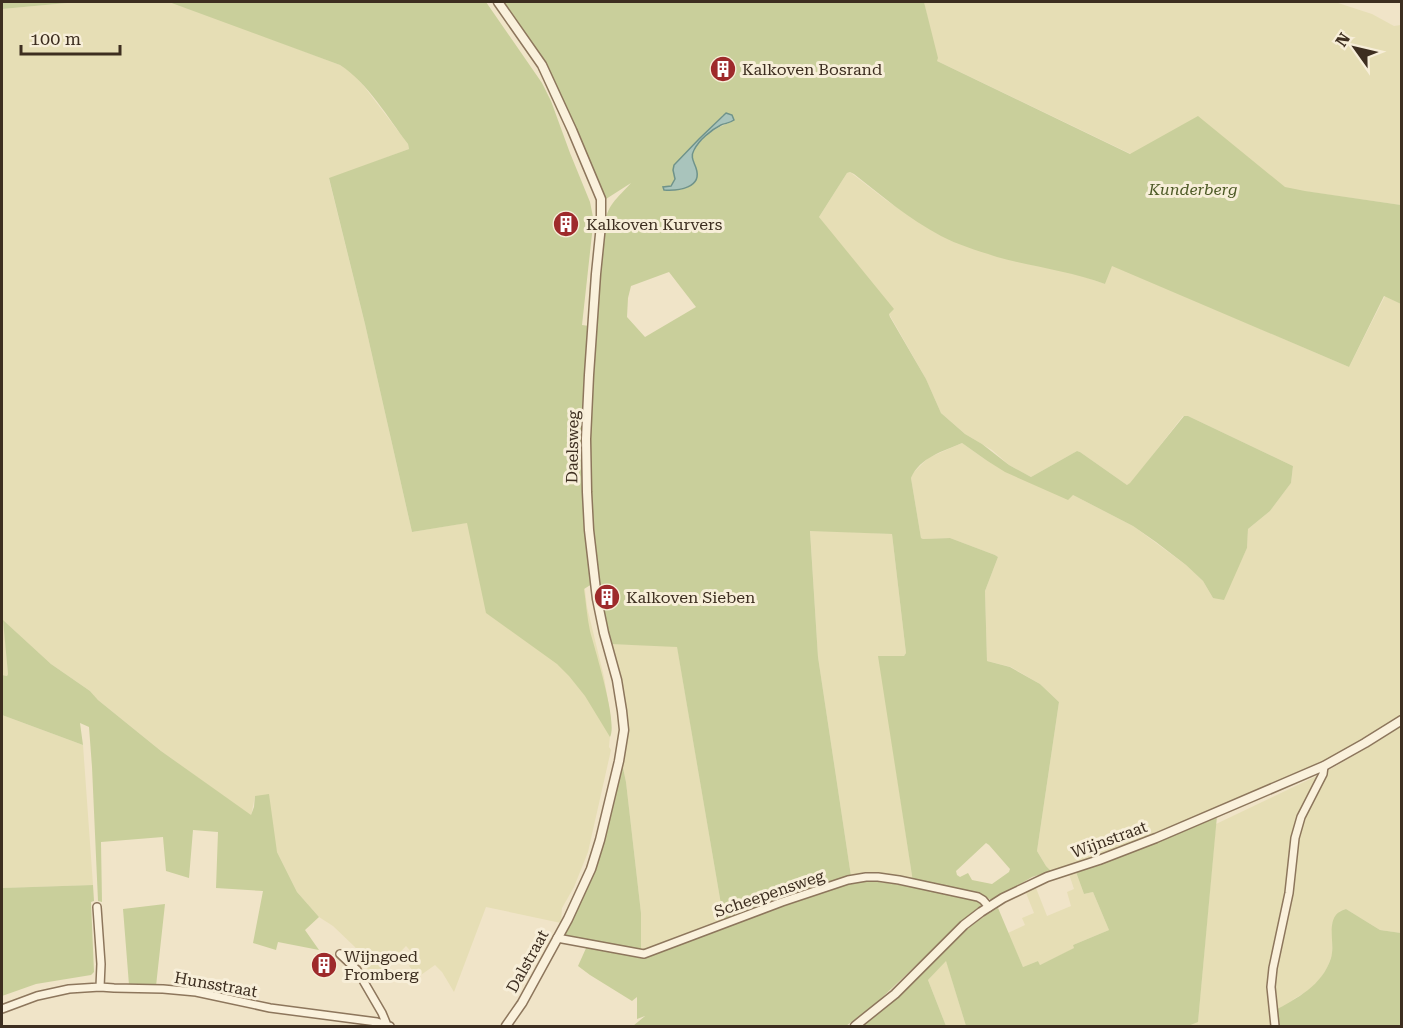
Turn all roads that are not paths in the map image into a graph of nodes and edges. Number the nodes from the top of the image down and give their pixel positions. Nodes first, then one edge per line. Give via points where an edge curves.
1 (498, 2) edge
2 (1401, 720) edge
3 (1324, 766) junction
4 (98, 907) dead end
5 (988, 907) junction
6 (573, 908) joint
7 (557, 938) junction
8 (340, 954) dead end
9 (100, 987) junction
10 (2, 1009) edge
11 (388, 1025) edge
12 (506, 1026) edge
13 (855, 1026) edge
14 (1275, 1026) edge

1 - 6 street, Daelsweg via 542,65 602,206 589,375 587,500 597,599 617,680 624,730 594,861
2 - 3 street, Wijnstraat
3 - 5 street, Wijnstraat via 1099,860 1023,887
3 - 14 street via 1296,834 1271,987
4 - 9 street
5 - 7 street, Scheepensweg via 980,898 963,893 866,877 792,899 644,954
5 - 13 street, Wijnstraat
6 - 7 street, Dalstraat
7 - 12 street, Dalstraat
8 - 11 street via 357,970
9 - 10 street, Hunsstraat via 53,992
9 - 11 street, Hunsstraat via 190,991 264,1007

